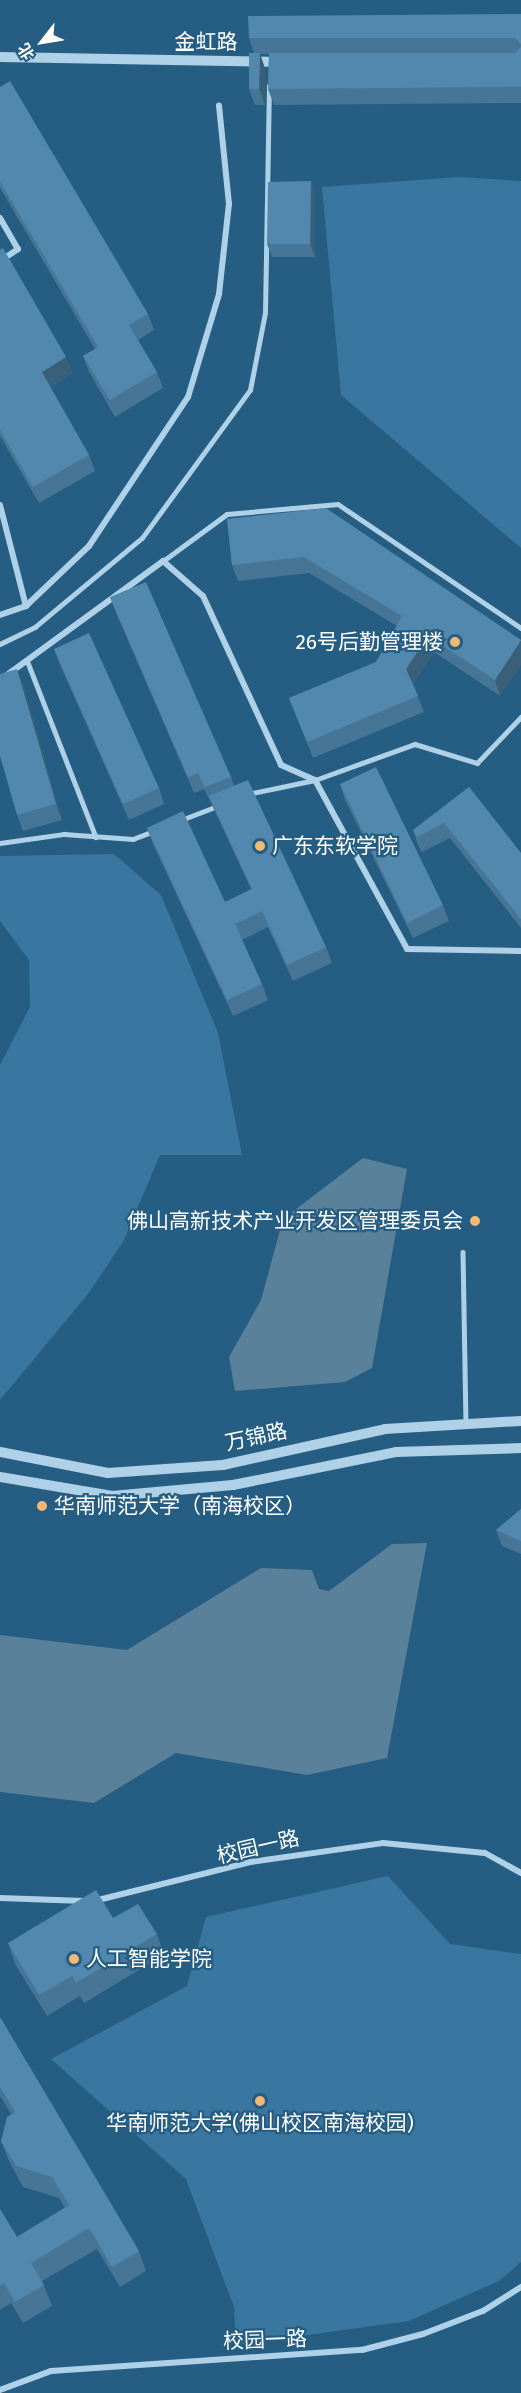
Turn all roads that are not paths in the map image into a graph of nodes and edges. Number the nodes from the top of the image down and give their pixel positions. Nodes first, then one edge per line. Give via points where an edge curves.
1 (0, 57) edge
2 (270, 62) junction
3 (294, 62) edge
4 (219, 106) dead end
5 (0, 218) edge
6 (0, 261) edge
7 (0, 505) edge
8 (163, 561) junction
9 (26, 606) junction
10 (0, 615) edge
11 (521, 627) edge
12 (0, 644) edge
13 (27, 660) junction
14 (0, 680) edge
15 (521, 717) edge
16 (315, 780) junction
17 (236, 798) edge
18 (226, 802) edge
19 (174, 823) edge
20 (164, 827) edge
21 (96, 837) junction
22 (0, 843) edge
23 (521, 951) edge
24 (464, 1252) dead end
25 (521, 1421) edge
26 (466, 1424) junction
27 (521, 1448) edge
28 (0, 1452) edge
29 (0, 1477) edge
30 (521, 1873) edge
31 (0, 1898) edge
32 (521, 2288) edge
33 (0, 2390) edge

1 - 2 street, 金虹路
2 - 3 street, 金虹路
2 - 12 lane via 265,313 250,390 142,538 35,627
4 - 9 street via 229,204 219,294 188,397 89,546
5 - 6 street via 18,249
7 - 9 street
8 - 11 lane via 227,514 338,504
8 - 13 street
8 - 16 street via 203,596 281,765
9 - 10 street
13 - 14 street
13 - 21 lane
15 - 16 lane via 477,763 415,744
16 - 17 lane
16 - 23 street via 407,949
18 - 19 lane
20 - 21 lane via 133,839
21 - 22 lane via 64,834
24 - 26 lane
25 - 26 street, 万锦路
26 - 28 street, 万锦路 via 385,1429 223,1465 108,1473
27 - 29 street, 万锦路 via 396,1452 233,1485 112,1496
30 - 31 street, 校园一路 via 485,1853 382,1843 250,1862 105,1901
32 - 33 street, 校园一路 via 483,2311 423,2334 362,2350 51,2370

